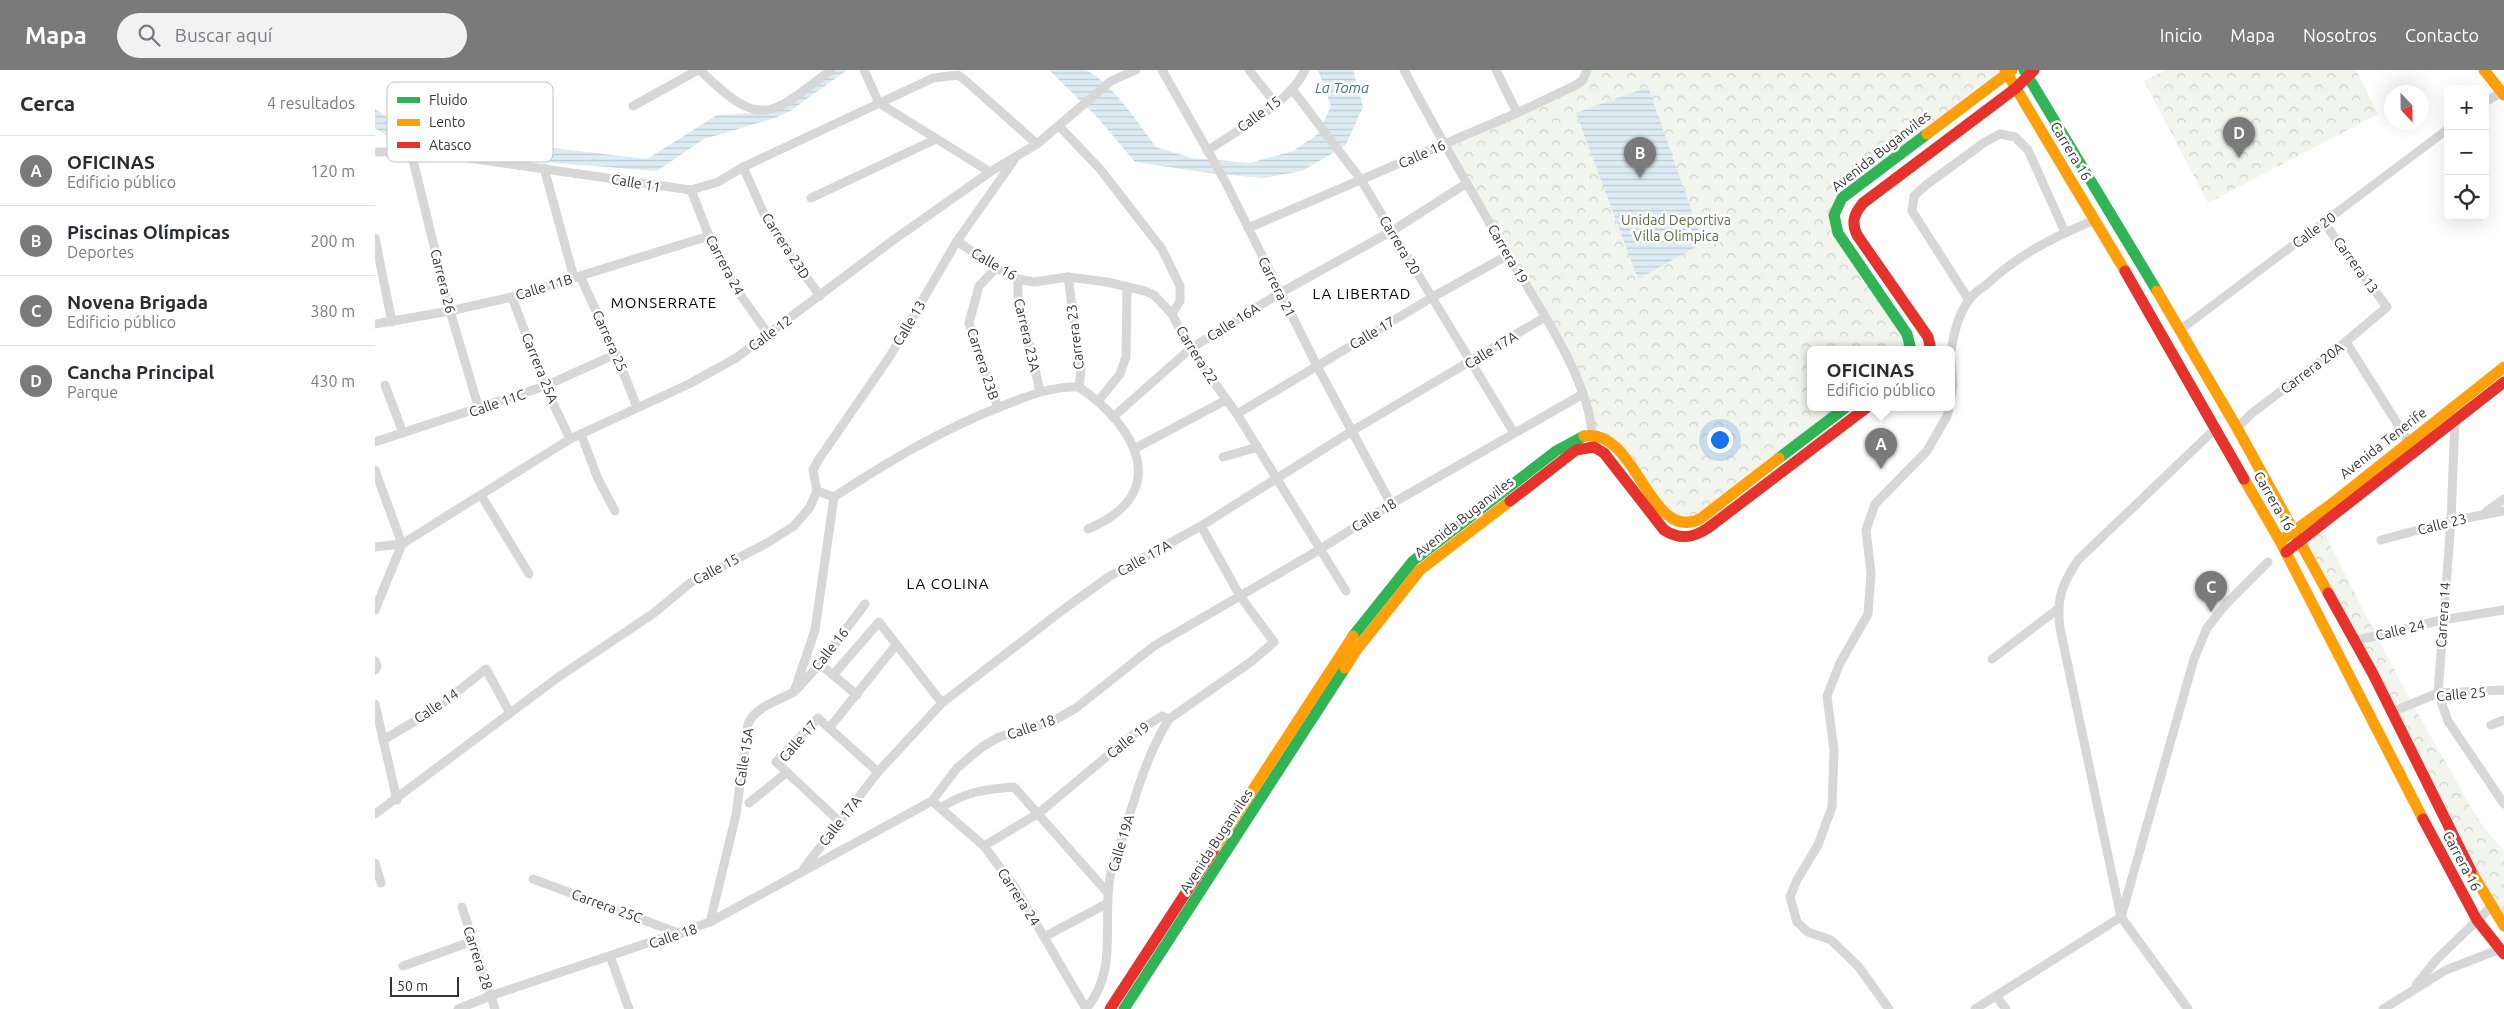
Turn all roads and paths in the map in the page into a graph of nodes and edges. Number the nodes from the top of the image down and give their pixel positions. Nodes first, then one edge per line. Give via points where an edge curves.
1 (699, 70) edge
2 (831, 70) edge
3 (865, 70) edge
4 (1135, 70) edge
5 (1162, 70) edge
6 (1249, 70) edge
7 (1305, 70) edge
8 (1404, 70) edge
9 (1496, 70) edge
10 (1587, 70) edge
11 (2484, 70) edge
12 (2008, 71) edge
13 (2029, 73) edge
14 (2016, 88) junction
15 (1292, 89) junction
16 (2503, 93) edge
17 (2489, 100) edge
18 (879, 103) junction
19 (1276, 104) junction
20 (633, 106) dead end
21 (1517, 113) junction
22 (1059, 126) junction
23 (2447, 130) edge
24 (934, 140) junction
25 (1037, 144) junction
26 (1443, 144) junction
27 (1209, 154) junction
28 (1016, 157) junction
29 (413, 162) edge
30 (495, 162) edge
31 (743, 167) junction
32 (545, 168) junction
33 (990, 172) junction
34 (1361, 180) junction
35 (1467, 183) junction
36 (691, 190) junction
37 (811, 198) dead end
38 (2095, 220) junction
39 (2325, 223) junction
40 (1248, 228) junction
41 (1392, 231) junction
42 (2065, 232) junction
43 (709, 236) junction
44 (375, 238) edge
45 (957, 242) junction
46 (1508, 254) junction
47 (996, 268) junction
48 (577, 277) junction
49 (1068, 277) junction
50 (1018, 279) junction
51 (1127, 287) junction
52 (1280, 292) junction
53 (820, 296) junction
54 (512, 297) junction
55 (1431, 298) junction
56 (1969, 300) junction
57 (2387, 307) joint
58 (450, 311) junction
59 (1172, 314) junction
60 (1545, 318) junction
61 (392, 322) junction
62 (375, 324) edge
63 (2180, 330) junction
64 (769, 335) junction
65 (2346, 342) junction
66 (1910, 346) edge
67 (1930, 346) edge
68 (1952, 346) edge
69 (1190, 349) junction
70 (616, 354) junction
71 (1471, 362) junction
72 (1317, 366) junction
73 (2504, 367) edge
74 (2504, 382) edge
75 (385, 385) dead end
76 (545, 386) junction
77 (1079, 387) junction
78 (1040, 391) junction
79 (1583, 394) junction
80 (1099, 400) junction
81 (1226, 400) junction
82 (637, 407) junction
83 (998, 408) junction
84 (479, 410) junction
85 (1841, 411) edge
86 (1862, 411) edge
87 (1948, 411) edge
88 (2454, 413) junction
89 (1237, 414) junction
90 (1113, 417) junction
91 (2237, 428) junction
92 (2215, 429) junction
93 (1352, 431) junction
94 (403, 433) junction
95 (1514, 433) junction
96 (1592, 433) junction
97 (581, 434) junction
98 (570, 439) junction
99 (375, 442) edge
100 (2409, 442) junction
101 (1592, 446) junction
102 (1258, 447) junction
103 (1134, 449) junction
104 (1223, 457) dead end
105 (375, 470) edge
106 (1276, 478) junction
107 (817, 491) junction
108 (481, 495) junction
109 (834, 497) junction
110 (2504, 499) edge
111 (1391, 504) junction
112 (2504, 510) edge
113 (615, 511) dead end
114 (2484, 514) junction
115 (2451, 521) junction
116 (1201, 526) junction
117 (1088, 529) dead end
118 (2297, 537) junction
119 (2381, 540) dead end
120 (2280, 541) junction
121 (402, 544) junction
122 (375, 547) edge
123 (1319, 550) junction
124 (2285, 552) junction
125 (2268, 562) dead end
126 (529, 574) dead end
127 (1346, 591) dead end
128 (1240, 596) junction
129 (865, 604) dead end
130 (2057, 609) junction
131 (375, 610) edge
132 (2504, 610) edge
133 (2442, 620) junction
134 (2355, 641) junction
135 (896, 645) junction
136 (1993, 658) dead end
137 (375, 662) edge
138 (820, 664) junction
139 (375, 670) edge
140 (833, 675) junction
141 (2504, 690) edge
142 (794, 692) junction
143 (2438, 693) junction
144 (857, 695) junction
145 (942, 703) junction
146 (375, 704) edge
147 (2392, 712) junction
148 (510, 713) junction
149 (1169, 719) junction
150 (2504, 720) edge
151 (2491, 725) dead end
152 (829, 727) junction
153 (383, 740) junction
154 (878, 772) junction
155 (786, 773) junction
156 (397, 800) junction
157 (932, 802) junction
158 (749, 803) dead end
159 (2504, 804) edge
160 (941, 808) junction
161 (1039, 813) junction
162 (375, 814) edge
163 (840, 822) junction
164 (984, 846) junction
165 (375, 863) edge
166 (802, 871) junction
167 (533, 879) dead end
168 (381, 883) dead end
169 (1109, 893) junction
170 (1108, 903) junction
171 (462, 907) dead end
172 (2491, 907) junction
173 (2121, 917) junction
174 (2477, 920) junction
175 (710, 922) junction
176 (2504, 926) edge
177 (681, 934) junction
178 (1044, 937) junction
179 (473, 941) junction
180 (2502, 950) edge
181 (610, 956) junction
182 (403, 966) dead end
183 (2413, 989) junction
184 (491, 996) junction
185 (1996, 996) junction
186 (458, 1009) edge
187 (495, 1009) edge
188 (629, 1009) edge
189 (1086, 1009) edge
190 (1110, 1009) edge
191 (1124, 1009) edge
192 (1889, 1009) edge
193 (1975, 1009) edge
194 (2006, 1009) edge
195 (2188, 1009) edge
196 (2383, 1009) edge

1 - 2 street via 734,101 761,112 774,109
1 - 20 street
3 - 18 street
4 - 22 street, Calle 12 via 1111,81 1077,107
5 - 27 street, Carrera 21
6 - 19 street
7 - 15 street, Calle 15
8 - 26 street, Carrera 19
9 - 21 street
10 - 21 street, Calle 16 via 1583,80
11 - 16 main road
12 - 14 main road, Carrera 16
12 - 66 main road, Avenida Buganviles via 1835,206 1833,216 1838,233 1907,334
13 - 14 main road
13 - 63 main road, Carrera 16
14 - 38 main road, Carrera 16
14 - 67 main road via 1854,213 1852,222 1857,235 1928,337
15 - 19 street, Calle 15
15 - 34 street, Carrera 20
16 - 17 street
18 - 24 street
18 - 25 street via 933,78 958,75
18 - 31 street, Calle 11
19 - 27 street, Calle 15
21 - 26 street, Calle 16
22 - 25 street, Calle 12
22 - 59 street, Carrera 22 via 1100,169 1163,249 1179,286 1180,301
23 - 39 street, Calle 20
24 - 33 street
24 - 37 street
25 - 28 street, Calle 12
26 - 34 street, Calle 16
26 - 35 street, Carrera 19
27 - 40 street, Carrera 21
28 - 33 street, Calle 12
28 - 45 street, Calle 13
29 - 58 street, Carrera 26
30 - 32 street, Calle 11
31 - 36 street, Calle 11 via 718,182
31 - 53 street, Carrera 23D via 769,225
32 - 36 street, Calle 11
32 - 48 street, Carrera 25
33 - 53 street, Calle 12
34 - 40 street, Calle 16
34 - 41 street, Carrera 20
35 - 41 street, Calle 16A
35 - 46 street, Carrera 19
36 - 43 street, Carrera 24
38 - 42 street
38 - 92 main road, Carrera 16
39 - 57 street, Carrera 13
39 - 63 street, Calle 20
40 - 52 street, Carrera 21
41 - 52 street, Calle 16A
41 - 55 street, Carrera 20
42 - 56 street via 1998,273
42 - 56 street via 2028,150 2015,136 2000,134 1985,142 1914,196 1912,211
43 - 48 street, Calle 11B
43 - 64 street, Carrera 24 via 737,290
44 - 61 street
45 - 47 street, Calle 16
45 - 107 street, Calle 13 via 890,356 813,470
46 - 55 street, Calle 17
46 - 60 street, Carrera 19
47 - 50 street, Calle 16
47 - 83 street, Carrera 23B via 979,286 969,323
48 - 54 street, Calle 11B
48 - 70 street, Carrera 25
49 - 50 street, Calle 16 via 1034,282
49 - 51 street, Calle 16
49 - 77 street, Carrera 23 via 1081,370
50 - 78 street, Carrera 23A via 1018,295
51 - 59 street, Calle 16 via 1154,295
51 - 80 street via 1127,357 1120,374
52 - 69 street, Calle 16A
52 - 72 street, Carrera 21
53 - 64 street, Calle 12
54 - 58 street, Calle 11B
54 - 76 street, Carrera 25A
55 - 71 street, Carrera 20
55 - 72 street, Calle 17
56 - 68 street via 1956,324
57 - 65 street, Carrera 20A
58 - 61 street, Calle 11B
58 - 84 street, Carrera 26
59 - 69 street, Carrera 22
60 - 71 street, Calle 17A
60 - 79 street, Carrera 19
61 - 62 street, Calle 11B
63 - 91 main road, Carrera 16
64 - 82 street, Calle 12 via 689,384
65 - 91 street, Carrera 20A
65 - 100 street
69 - 81 street, Carrera 22
69 - 90 street, Calle 16A
70 - 76 street, Calle 11C
70 - 82 street, Carrera 25
71 - 93 street, Calle 17A
71 - 95 street, Carrera 20
72 - 89 street, Calle 17
72 - 93 street, Carrera 21
73 - 88 main road, Avenida Tenerife
74 - 88 main road, Avenida Tenerife
75 - 94 street
76 - 84 street, Calle 11C
76 - 98 street, Carrera 25A
77 - 78 street via 1063,386
77 - 80 street, Carrera 23
78 - 83 street
79 - 95 street, Calle 18
79 - 96 street, Carrera 19
80 - 90 street, Carrera 23
81 - 89 street, Carrera 22
81 - 103 street
82 - 97 street, Calle 12
83 - 109 street via 949,428
84 - 94 street, Calle 11C
85 - 96 main road via 1700,519 1684,524 1672,520 1665,513 1615,445
86 - 101 main road via 1691,538 1673,537 1664,530 1609,458
87 - 192 street via 1927,451 1875,504 1866,530 1871,573 1868,614 1840,663 1827,696 1834,750 1832,807 1818,845 1790,897 1797,922 1808,932 1838,946 1858,966
88 - 100 main road, Avenida Tenerife
88 - 115 street, Carrera 14
88 - 118 main road, Avenida Tenerife
89 - 102 street, Carrera 22
90 - 103 street, Carrera 23
91 - 118 main road, Carrera 16
92 - 120 main road, Carrera 16
92 - 130 street via 2078,560 2063,582
93 - 106 street, Calle 17A
93 - 111 street, Carrera 21
94 - 99 street, Calle 11C
95 - 111 street, Calle 18
96 - 101 street, Carrera 19
96 - 190 main road, Avenida Buganviles via 1556,451 1413,561 1348,642
97 - 98 street, Calle 12
97 - 113 street via 598,479
98 - 108 street, Calle 12
100 - 118 main road, Avenida Tenerife
101 - 191 main road, Avenida Buganviles via 1576,450 1420,570 1357,649
102 - 104 street
102 - 106 street, Carrera 22
103 - 117 street, Carrera 23 via 1140,475 1131,497 1116,513
105 - 121 street
106 - 116 street, Calle 17A
106 - 123 street, Carrera 22
107 - 109 street
107 - 148 street, Calle 15 via 811,507 794,526 690,583 654,613
108 - 121 street, Calle 12
108 - 126 street
109 - 142 street via 815,630
110 - 114 street
111 - 123 street, Calle 18
112 - 114 street, Calle 23
114 - 115 street, Calle 23
115 - 119 street, Calle 23
115 - 133 street, Carrera 14
116 - 128 street
116 - 145 street, Calle 17A via 1110,576
118 - 120 main road, Avenida Tenerife
118 - 124 main road, Avenida Tenerife
118 - 134 main road, Carrera 16
120 - 124 main road, Carrera 16
121 - 122 street, Calle 12
121 - 131 street
123 - 127 street, Carrera 22
123 - 128 street, Calle 18
124 - 174 main road, Carrera 16 via 2459,891
125 - 173 street via 2207,628 2194,658
128 - 149 street, Calle 19 via 1275,642
128 - 157 street, Calle 18 via 1154,646 1076,708 1053,721 999,737 982,748 957,768
129 - 138 street, Calle 16
130 - 136 street
130 - 173 street
132 - 133 street, Calle 24
133 - 134 street, Calle 24
133 - 143 street, Carrera 14
134 - 147 main road, Carrera 16
135 - 140 street via 879,622
135 - 144 street, Calle 17
135 - 145 street
137 - 139 street
138 - 140 street
138 - 142 street, Calle 16
140 - 144 street
141 - 143 street, Calle 25
142 - 175 street, Calle 15A via 761,710 748,724 736,815
143 - 147 street, Calle 25
143 - 159 street, Carrera 14 via 2457,738
144 - 152 street, Calle 17
145 - 154 street, Calle 17A
146 - 153 street
147 - 172 main road, Carrera 16
148 - 153 street, Calle 14 via 486,669 434,710
148 - 156 street, Calle 15
149 - 161 street, Calle 19 via 1161,716 1135,733
149 - 169 street, Calle 19A via 1159,734 1131,810 1110,876
150 - 151 street
152 - 154 street
152 - 155 street, Calle 17 via 818,718 776,762
153 - 156 street
154 - 163 street, Calle 17A
155 - 158 street, Calle 17
155 - 163 street
156 - 162 street, Calle 15
157 - 160 street, Carrera 24
157 - 166 street, Calle 18
160 - 161 street via 972,792 1014,787
160 - 164 street, Carrera 24
161 - 164 street, Calle 19
161 - 169 street
163 - 166 street, Calle 17A
164 - 178 street, Carrera 24 via 1016,889
165 - 168 street
166 - 175 street, Calle 18
167 - 177 street, Carrera 25C
169 - 170 street, Calle 19A
170 - 178 street
170 - 189 street, Calle 19A via 1109,940 1105,976 1096,997
171 - 179 street, Carrera 28
172 - 174 street
172 - 176 main road, Carrera 16
173 - 185 street
173 - 195 street
174 - 180 main road, Carrera 16
174 - 183 street via 2437,959
175 - 177 street, Calle 18
177 - 181 street, Calle 18
178 - 189 street, Carrera 24
179 - 182 street
179 - 184 street, Carrera 28
180 - 183 street via 2446,970
181 - 184 street, Calle 18
181 - 188 street
183 - 196 street
184 - 186 street, Calle 18
184 - 187 street, Carrera 28
185 - 193 street
185 - 194 street

